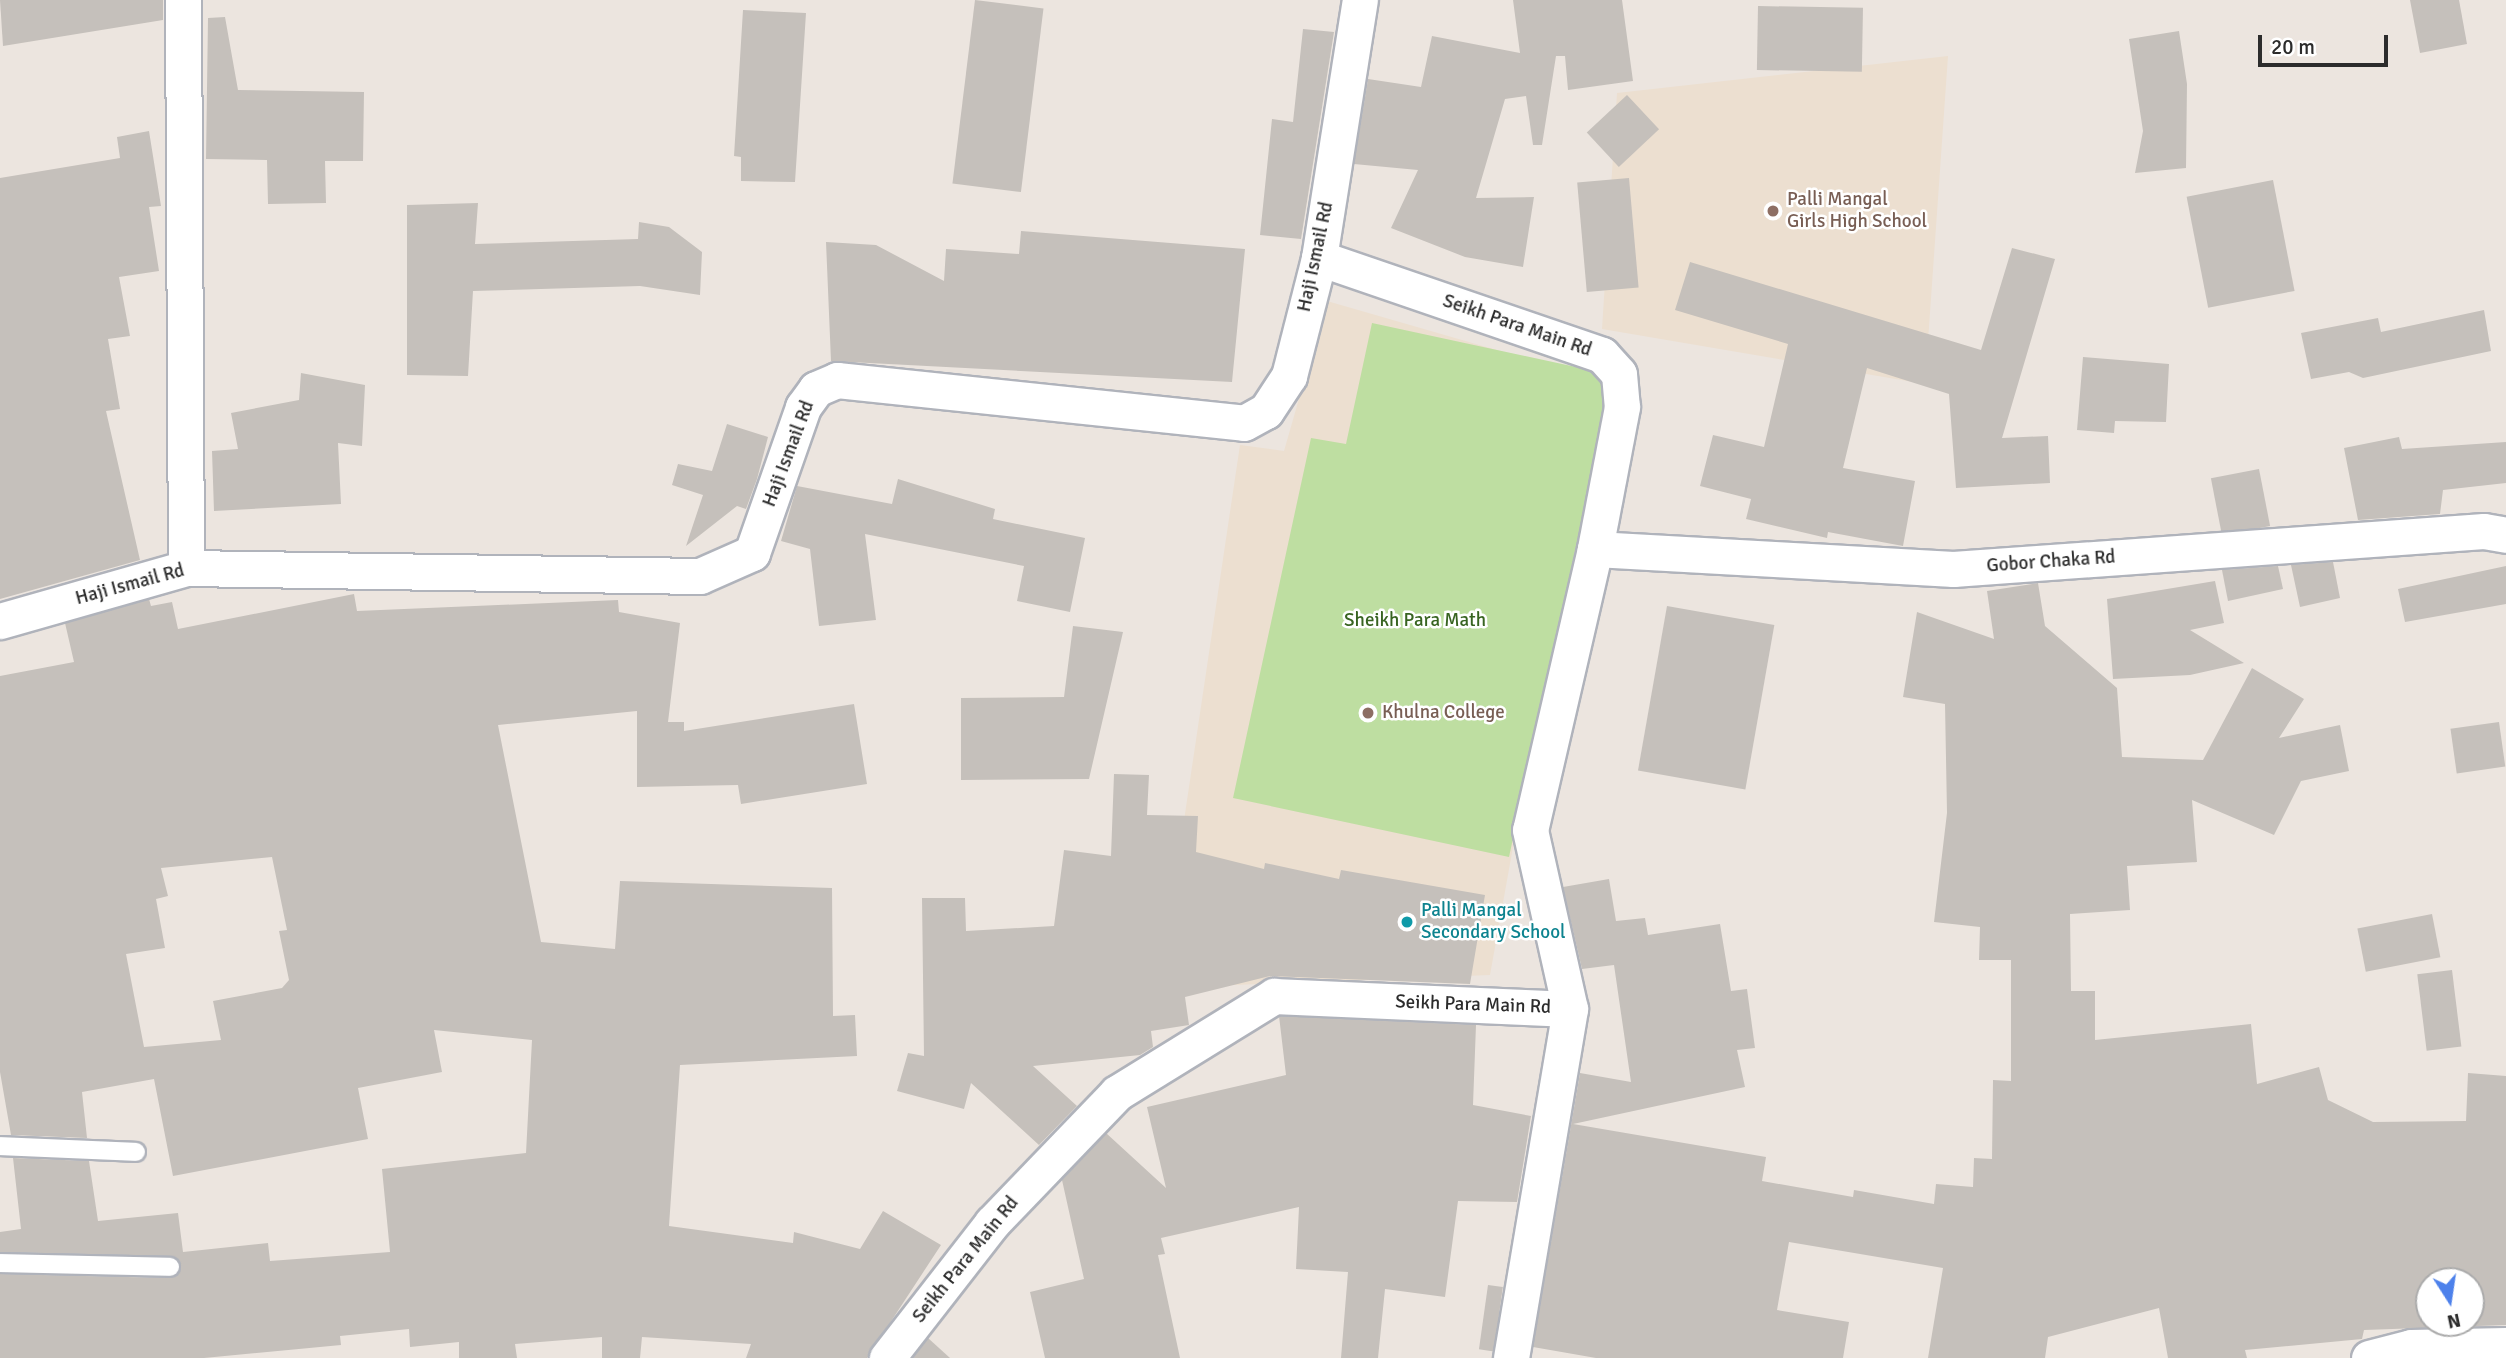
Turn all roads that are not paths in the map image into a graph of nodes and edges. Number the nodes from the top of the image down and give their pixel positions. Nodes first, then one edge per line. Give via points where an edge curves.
1 (183, 0) edge
2 (1360, 0) edge
3 (1319, 258) junction
4 (2506, 535) edge
5 (1595, 549) junction
6 (186, 568) junction
7 (0, 621) edge
8 (1570, 1009) junction
9 (0, 1146) edge
10 (136, 1152) dead end
11 (0, 1263) edge
12 (170, 1267) dead end
13 (2506, 1345) edge
14 (887, 1358) edge
15 (1511, 1358) edge
16 (2369, 1358) edge

1 - 6 street
2 - 3 street, Haji Ismail Rd
3 - 5 street, Seikh Para Main Rd via 1602,355 1619,374 1622,407
3 - 6 street, Haji Ismail Rd via 1289,376 1266,411 1244,423 837,380 816,389 803,407 752,553 700,576
4 - 5 street, Gobor Chaka Rd via 2484,531 1953,569
5 - 8 street, Seikh Para Main Rd via 1530,830
6 - 7 street, Haji Ismail Rd
8 - 14 street, Seikh Para Main Rd via 1274,996 1117,1093 992,1223
8 - 15 street
9 - 10 lane
11 - 12 lane
13 - 16 street via 2412,1347

